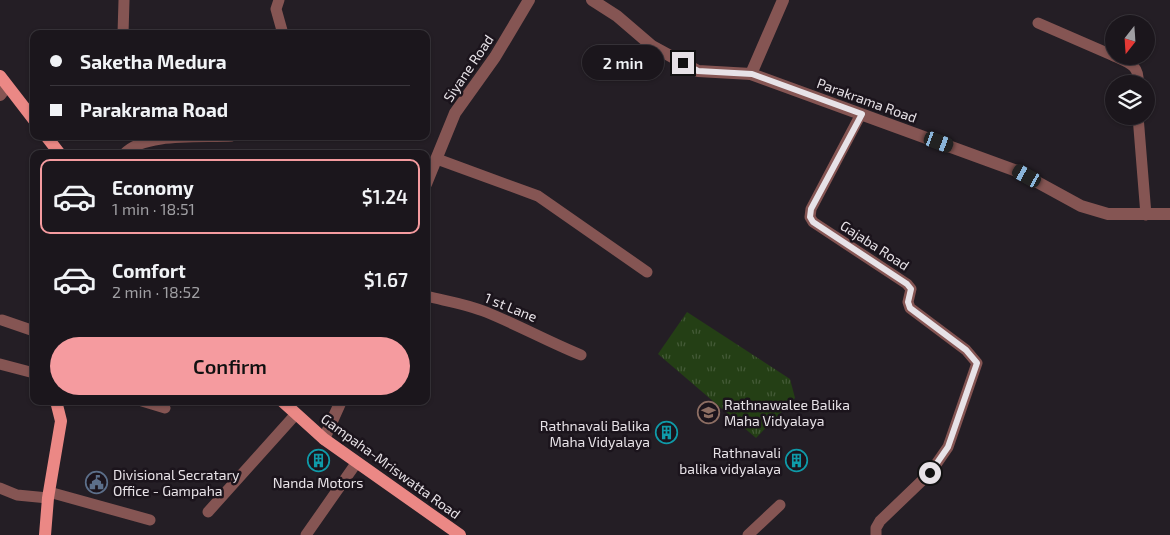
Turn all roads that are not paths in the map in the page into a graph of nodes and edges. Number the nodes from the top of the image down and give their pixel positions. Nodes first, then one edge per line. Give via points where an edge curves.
1 (124, 0) edge
2 (279, 0) edge
3 (529, 0) edge
4 (592, 0) edge
5 (783, 0) edge
6 (1038, 23) dead end
7 (124, 30) edge
8 (281, 30) edge
9 (1105, 52) edge
10 (752, 74) junction
11 (2, 85) edge
12 (862, 114) junction
13 (30, 116) edge
14 (1139, 125) edge
15 (49, 140) edge
16 (152, 140) edge
17 (129, 146) edge
18 (57, 150) edge
19 (437, 159) junction
20 (430, 175) edge
21 (1170, 214) edge
22 (1146, 216) junction
23 (647, 272) dead end
24 (430, 297) edge
25 (2, 320) dead end
26 (30, 329) edge
27 (581, 355) dead end
28 (0, 364) edge
29 (30, 372) edge
30 (57, 405) edge
31 (155, 405) edge
32 (286, 405) edge
33 (339, 405) edge
34 (165, 408) dead end
35 (296, 414) junction
36 (324, 439) junction
37 (357, 462) junction
38 (0, 488) edge
39 (48, 495) junction
40 (780, 505) dead end
41 (208, 512) dead end
42 (150, 520) dead end
43 (45, 535) edge
44 (306, 535) edge
45 (460, 535) edge
46 (748, 535) edge
47 (876, 535) edge

1 - 7 street
2 - 8 street via 276,9
3 - 19 street, Siyane Road via 495,58 455,113
4 - 10 street, Parakrama Road via 617,16 652,46 698,71
5 - 10 street
6 - 9 street
10 - 12 street, Parakrama Road
11 - 13 main road
12 - 22 street, Parakrama Road via 1017,171 1082,206 1108,214
12 - 47 street, Gajaba Road via 811,209 810,217 907,284 911,289 910,308 966,350 977,363 948,447 930,473 880,521
14 - 22 street
15 - 18 main road
16 - 17 street
19 - 20 street, Siyane Road
19 - 23 street via 538,196
21 - 22 street, Parakrama Road
24 - 27 street, 1 st Lane via 485,311
25 - 26 street
28 - 29 street
30 - 39 main road via 61,421
31 - 34 street
32 - 35 main road, Gampaha-Mriswatta Road
33 - 36 street
35 - 36 main road, Gampaha-Mriswatta Road
35 - 41 street
36 - 37 main road, Gampaha-Mriswatta Road
37 - 44 street
37 - 45 main road, Gampaha-Mriswatta Road
38 - 39 street via 16,495
39 - 42 street
39 - 43 main road
40 - 46 street

